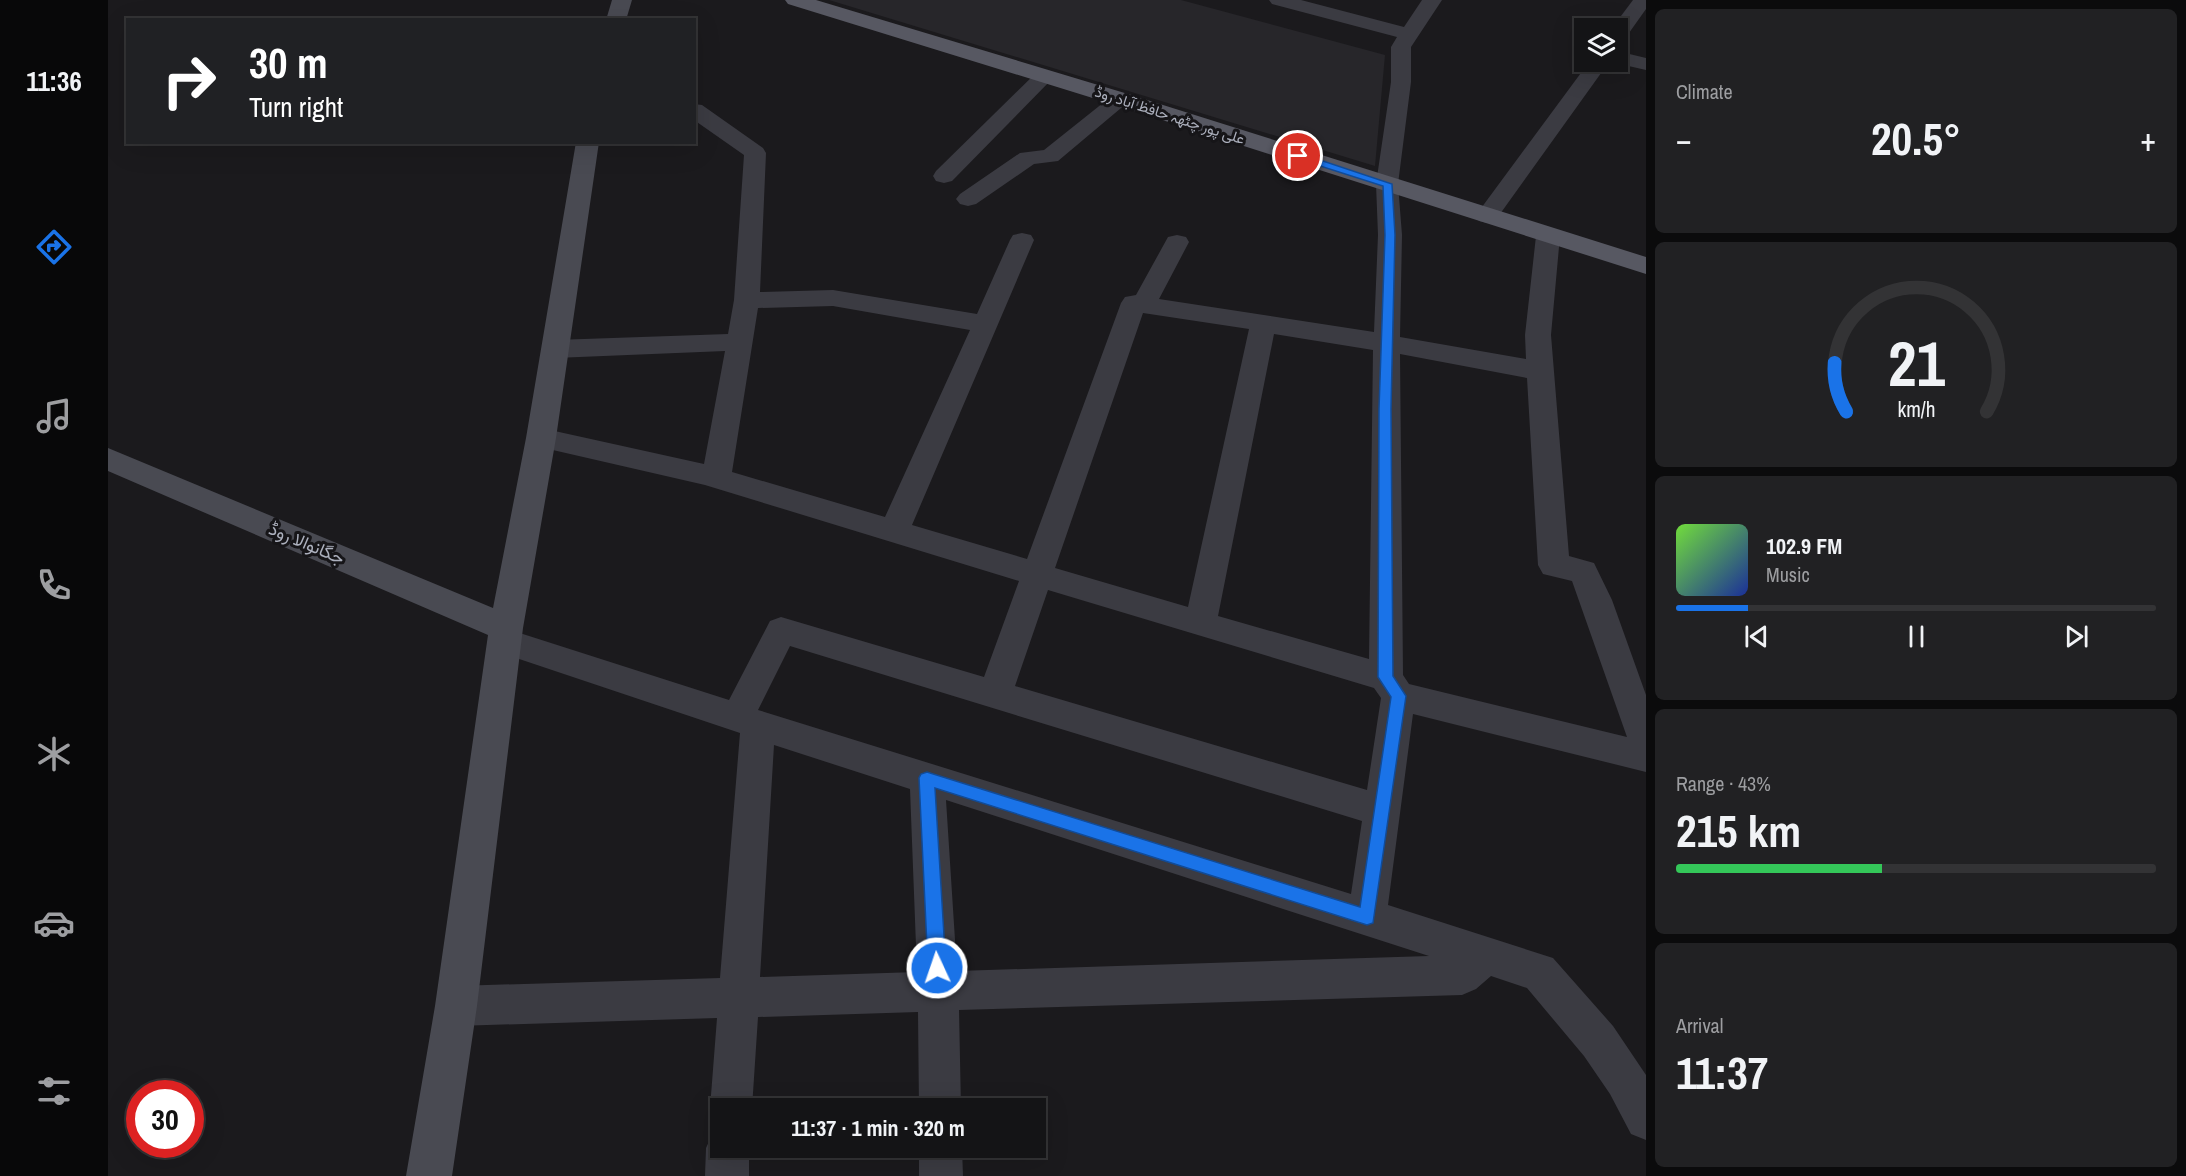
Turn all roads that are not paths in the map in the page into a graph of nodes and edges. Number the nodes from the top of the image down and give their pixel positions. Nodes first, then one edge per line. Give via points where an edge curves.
1 (622, 0) edge
2 (795, 0) edge
3 (1279, 0) edge
4 (1432, 0) edge
5 (1643, 0) edge
6 (617, 18) edge
7 (1628, 21) edge
8 (1408, 34) junction
9 (1628, 60) edge
10 (1646, 64) edge
11 (1592, 72) edge
12 (1044, 76) junction
13 (1120, 99) junction
14 (696, 111) edge
15 (588, 144) edge
16 (944, 176) dead end
17 (1388, 184) junction
18 (968, 199) dead end
19 (1487, 216) junction
20 (1548, 236) junction
21 (1022, 240) dead end
22 (1177, 242) dead end
23 (1646, 266) edge
24 (747, 300) junction
25 (1144, 304) junction
26 (1263, 323) junction
27 (985, 324) junction
28 (740, 342) junction
29 (1387, 343) junction
30 (555, 349) junction
31 (1540, 371) junction
32 (541, 438) junction
33 (108, 459) edge
34 (716, 478) junction
35 (894, 531) junction
36 (1038, 575) junction
37 (1200, 624) junction
38 (505, 634) junction
39 (1392, 686) junction
40 (995, 694) junction
41 (747, 721) junction
42 (1646, 743) edge
43 (1646, 757) edge
44 (927, 778) junction
45 (1382, 811) junction
46 (1367, 917) junction
47 (1487, 955) junction
48 (938, 991) junction
49 (738, 998) junction
50 (456, 1006) junction
51 (732, 1098) edge
52 (940, 1098) edge
53 (1646, 1119) edge
54 (728, 1158) edge
55 (941, 1158) edge
56 (429, 1176) edge
57 (727, 1176) edge
58 (941, 1176) edge

1 - 6 main road
2 - 12 main road, علی پور چٹھہ حافظ آباد روڈ
3 - 8 street
4 - 8 street
5 - 7 street
8 - 17 street via 1401,47 1401,82
9 - 10 street
11 - 19 street
12 - 13 main road, علی پور چٹھہ حافظ آباد روڈ
12 - 16 street
13 - 17 main road, علی پور چٹھہ حافظ آباد روڈ
13 - 18 street via 1050,156 1028,158
14 - 24 street via 755,153
15 - 30 main road
17 - 19 main road, علی پور چٹھہ حافظ آباد روڈ
17 - 29 street
19 - 20 main road, علی پور چٹھہ حافظ آباد روڈ
20 - 23 main road, علی پور چٹھہ حافظ آباد روڈ
20 - 31 street via 1538,335
21 - 27 street
22 - 25 street
24 - 27 street via 833,298
24 - 28 street
25 - 26 street
25 - 36 street via 1134,303
26 - 29 street
26 - 37 street
27 - 35 street
28 - 30 street
28 - 34 street
29 - 31 street
29 - 39 street
30 - 32 main road
31 - 42 street via 1554,565 1582,572 1596,600
32 - 34 street
32 - 38 main road
33 - 38 main road, جگانوالا روڈ
34 - 35 street
35 - 36 street
36 - 37 street
36 - 40 street
37 - 39 street
38 - 41 street
38 - 50 main road
39 - 43 street
39 - 45 street
40 - 41 street via 782,630
40 - 45 street
41 - 44 street
41 - 49 street
44 - 46 street
44 - 48 street
45 - 46 street
46 - 47 street
47 - 48 street via 1462,975
47 - 53 street via 1539,972 1575,1009 1634,1094
48 - 49 street
48 - 52 street
49 - 50 street
49 - 51 street
50 - 56 main road
54 - 57 street
55 - 58 street

